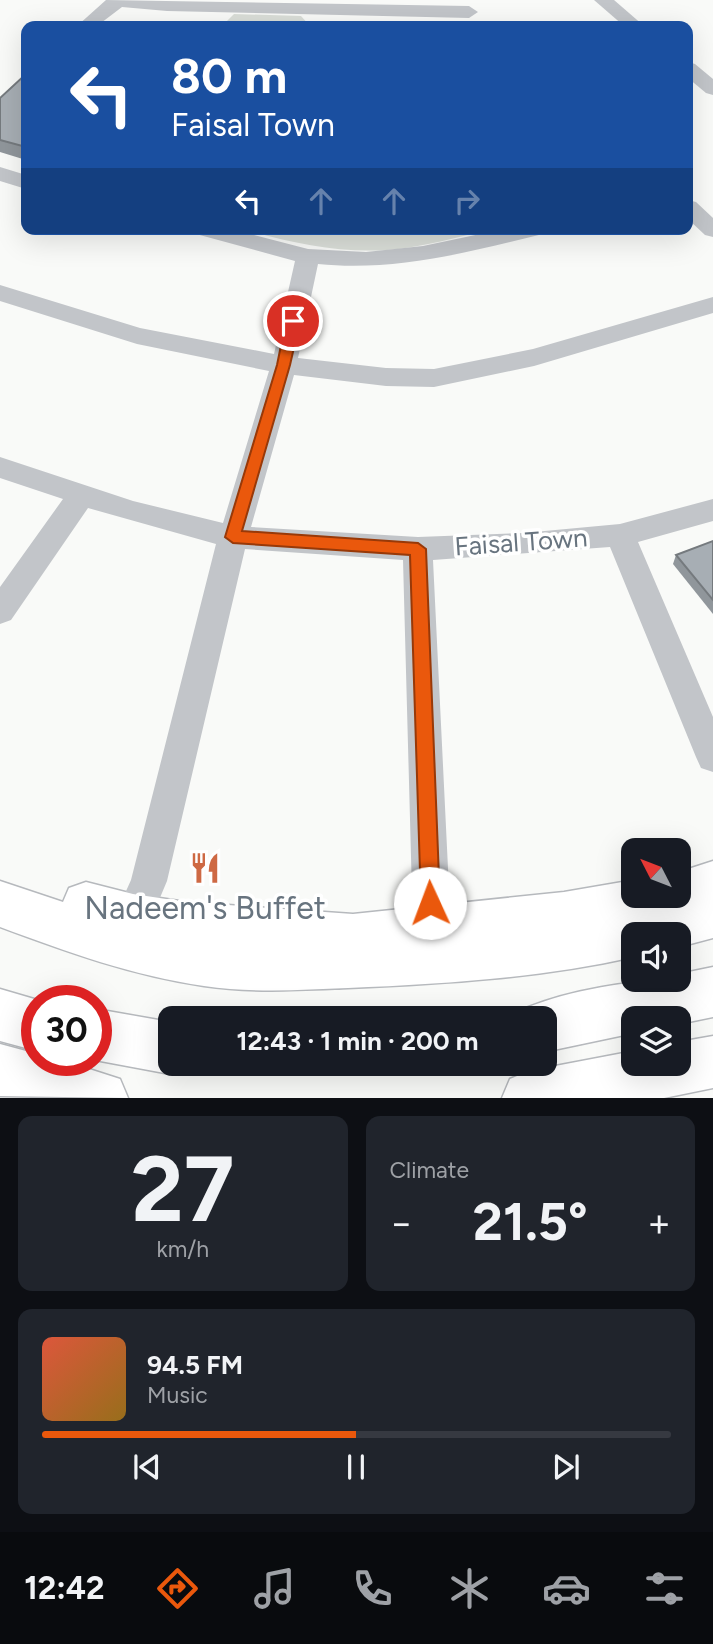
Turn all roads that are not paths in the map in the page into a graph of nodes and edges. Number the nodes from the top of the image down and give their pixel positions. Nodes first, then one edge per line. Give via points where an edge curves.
1 (603, 0) edge
2 (122, 1) edge
3 (463, 6) edge
4 (317, 8) junction
5 (92, 21) edge
6 (329, 21) edge
7 (480, 21) edge
8 (629, 21) edge
9 (693, 72) edge
10 (713, 89) edge
11 (0, 174) edge
12 (21, 181) edge
13 (693, 212) edge
14 (713, 230) edge
15 (227, 235) edge
16 (506, 235) edge
17 (308, 256) junction
18 (0, 293) edge
19 (713, 305) edge
20 (284, 365) junction
21 (0, 467) edge
22 (81, 495) junction
23 (713, 510) edge
24 (620, 535) junction
25 (233, 537) junction
26 (418, 549) junction
27 (0, 611) edge
28 (713, 757) edge
29 (0, 881) edge
30 (713, 884) edge
31 (691, 891) edge
32 (0, 904) edge
33 (621, 906) edge
34 (713, 914) edge
35 (133, 918) junction
36 (432, 930) junction
37 (713, 992) edge
38 (0, 1015) edge
39 (21, 1021) edge
40 (557, 1023) edge
41 (112, 1038) edge
42 (158, 1046) edge
43 (713, 1062) edge
44 (0, 1070) edge
45 (101, 1098) edge
46 (529, 1098) edge

1 - 8 street
2 - 4 street
2 - 5 street
3 - 4 street
3 - 7 street
4 - 6 street
9 - 10 street
11 - 12 street
13 - 14 street
15 - 17 street
16 - 17 street via 397,259
17 - 20 street
18 - 20 street via 137,336
19 - 20 street via 534,357 434,378
20 - 25 street
21 - 22 street, Faisal Town
22 - 25 street, Faisal Town
22 - 27 street
23 - 24 street, Faisal Town
24 - 26 street, Faisal Town
24 - 28 street
25 - 26 street, Faisal Town
25 - 35 street via 149,881
26 - 36 street
29 - 35 main road
30 - 31 main road
32 - 34 main road via 155,952 236,965 487,955 586,942
33 - 36 main road
35 - 36 main road via 353,938
37 - 40 main road
38 - 39 main road
41 - 42 main road
43 - 46 main road
44 - 45 main road

